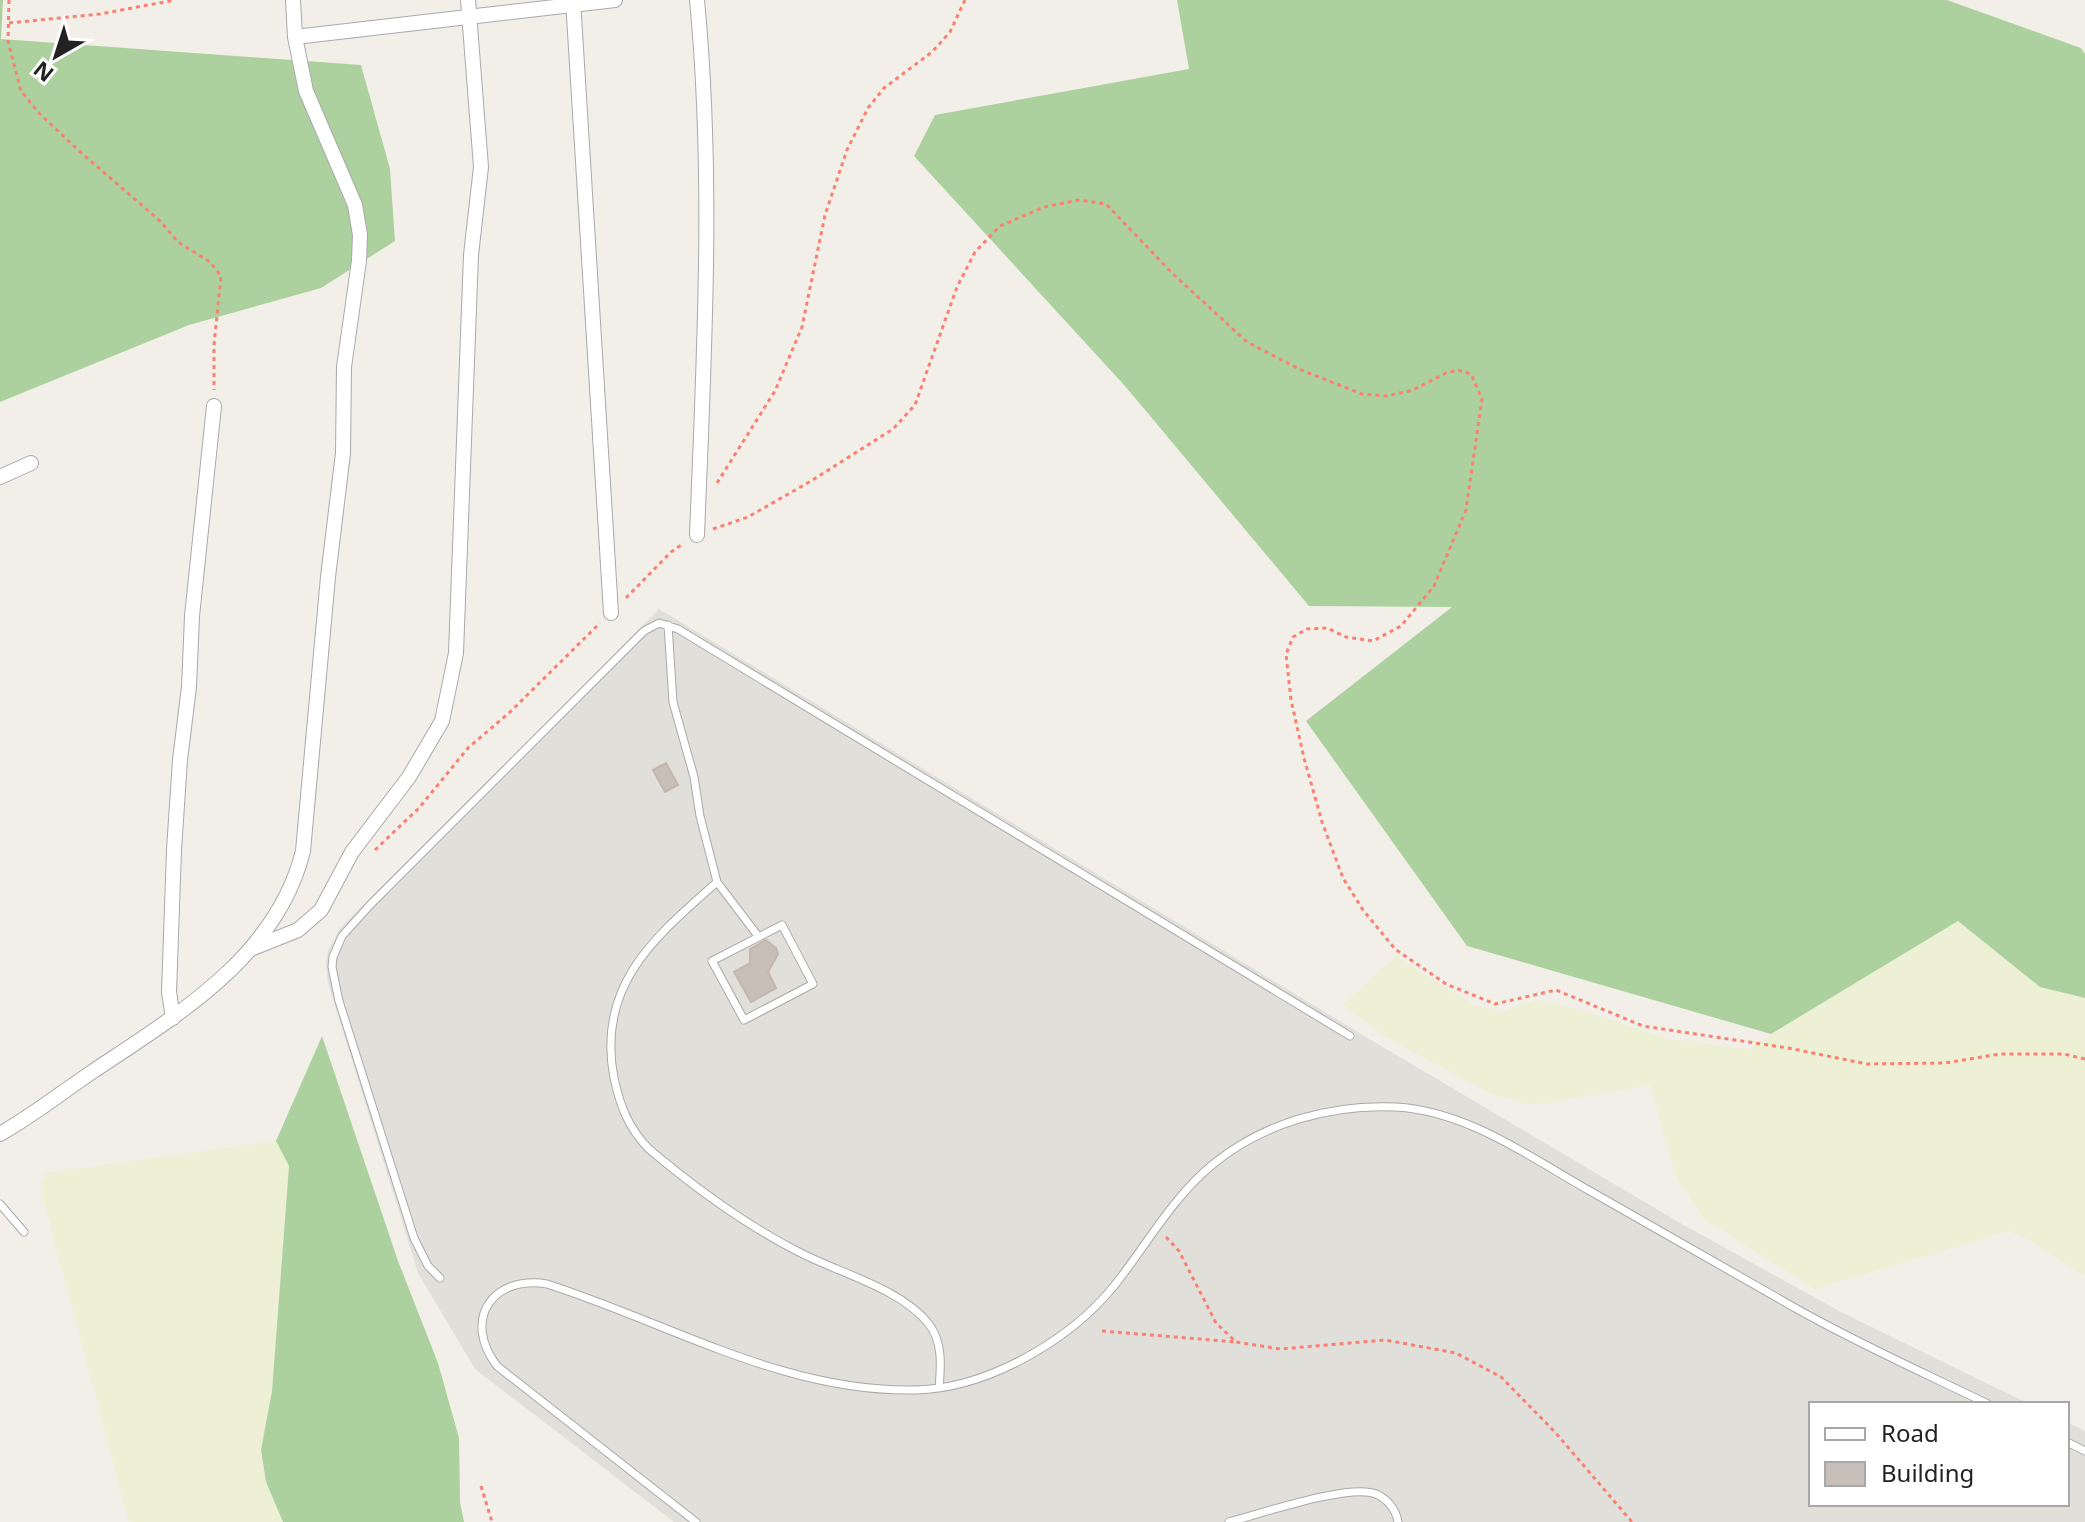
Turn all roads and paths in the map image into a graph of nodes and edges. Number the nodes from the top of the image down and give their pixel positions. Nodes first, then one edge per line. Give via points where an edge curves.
1 (9, 0) edge
2 (175, 0) edge
3 (293, 0) edge
4 (468, 0) edge
5 (615, 0) edge
6 (697, 0) edge
7 (965, 0) edge
8 (573, 3) edge
9 (469, 18) junction
10 (8, 23) junction
11 (295, 37) junction
12 (214, 406) joint
13 (31, 463) dead end
14 (0, 477) edge
15 (710, 493) dead end
16 (697, 535) junction
17 (611, 613) junction
18 (668, 625) junction
19 (372, 854) dead end
20 (717, 882) junction
21 (758, 936) junction
22 (252, 949) junction
23 (173, 1018) junction
24 (1350, 1036) dead end
25 (2085, 1059) edge
26 (0, 1134) edge
27 (0, 1204) edge
28 (1156, 1230) junction
29 (24, 1232) dead end
30 (440, 1278) dead end
31 (1102, 1331) dead end
32 (1236, 1342) junction
33 (939, 1388) junction
34 (1984, 1402) edge
35 (481, 1486) dead end
36 (492, 1522) edge
37 (696, 1522) edge
38 (1229, 1522) edge
39 (1398, 1522) edge
40 (1632, 1522) edge

1 - 10 path
2 - 10 path
3 - 11 street
4 - 9 street
5 - 8 street
6 - 16 street via 708,240
7 - 15 path via 950,32 868,108 825,215 802,327 775,391
8 - 9 street
8 - 17 street
9 - 11 street
9 - 22 street via 481,167 471,255 456,653 442,721 409,777 352,852 321,910 298,930
10 - 12 path via 21,91 39,113 221,276
11 - 22 street via 306,91 355,205 359,261 344,367 343,453 303,851 296,878
12 - 23 street via 180,760 169,992
13 - 14 street
16 - 17 path via 671,552
16 - 25 path via 748,517 893,429 915,405 975,252 1000,226 1044,207 1079,200 1106,204 1247,342 1362,394 1413,390 1458,370 1471,374 1482,399 1466,510 1434,586 1401,626 1373,641 1327,628 1307,629 1293,637 1286,654 1291,700 1322,822 1343,878 1395,949 1446,984 1495,1004 1556,990 1643,1026 1867,1064 1945,1063 2000,1054
17 - 19 path via 468,748
18 - 20 lane via 673,702
18 - 24 lane
18 - 30 lane via 659,623 644,631 350,925 336,946 332,967 339,1001 404,1209 428,1266
20 - 21 lane
20 - 33 lane via 648,946 626,982 614,1015 610,1049 624,1114 649,1149 744,1220 913,1309 937,1338
21 - 21 lane via 712,961 744,1020 813,984 782,925
22 - 23 street
23 - 26 street
27 - 29 lane
28 - 32 path via 1179,1251 1216,1323
28 - 33 lane via 1111,1289 1070,1330 1021,1360
28 - 34 lane via 1212,1165 1280,1125 1356,1107 1425,1111 1484,1132 1802,1312
31 - 32 path
32 - 40 path via 1280,1349 1385,1340 1456,1353 1501,1377
33 - 37 lane via 863,1388 805,1378 547,1284 523,1283 495,1295 484,1310 481,1332 497,1366
35 - 36 path
38 - 39 lane via 1351,1491 1376,1494 1396,1510

